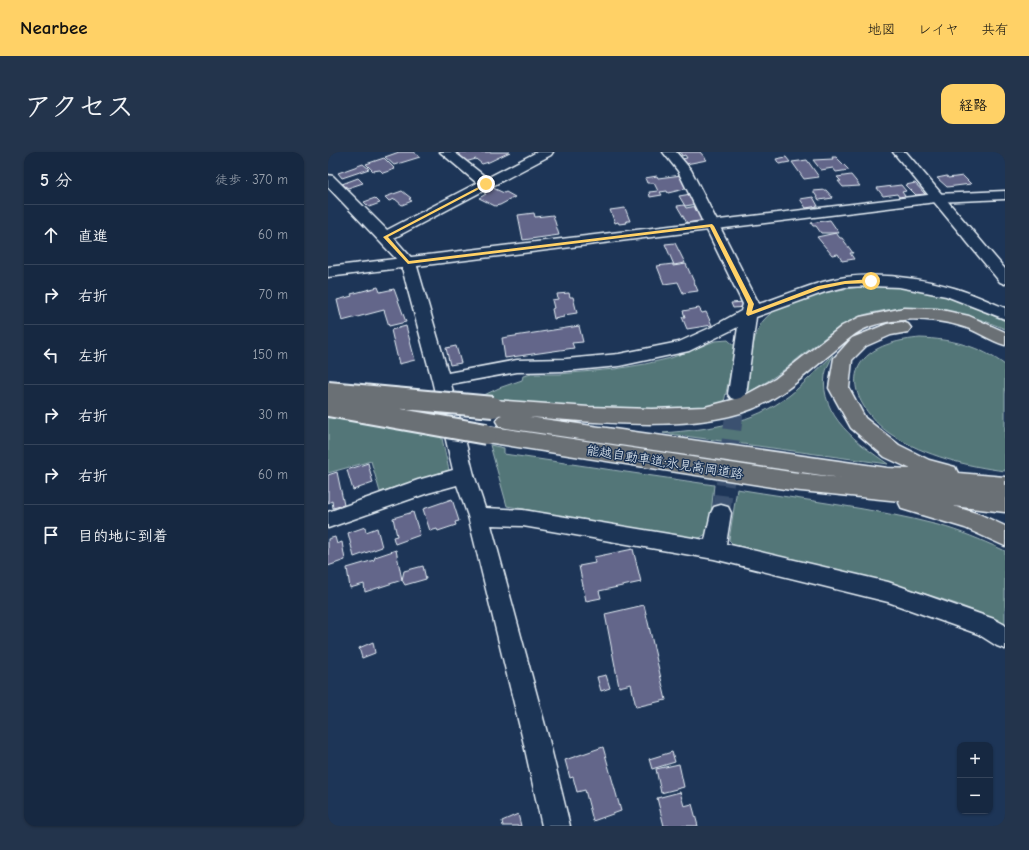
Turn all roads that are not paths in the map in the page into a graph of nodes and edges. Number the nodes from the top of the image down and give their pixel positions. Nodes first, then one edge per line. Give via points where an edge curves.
1 (446, 152) edge
2 (547, 152) edge
3 (670, 152) edge
4 (899, 152) edge
5 (328, 179) edge
6 (486, 184) junction
7 (1005, 195) edge
8 (936, 198) junction
9 (712, 226) junction
10 (385, 237) junction
11 (408, 263) junction
12 (328, 272) edge
13 (1005, 279) edge
14 (748, 314) junction
15 (1005, 314) edge
16 (1005, 339) edge
17 (1005, 354) edge
18 (441, 380) junction
19 (328, 393) edge
20 (737, 394) tunnel mouth
21 (328, 406) edge
22 (489, 420) junction
23 (464, 476) junction
24 (790, 481) junction
25 (1005, 492) edge
26 (721, 513) tunnel mouth
27 (478, 516) junction
28 (328, 520) edge
29 (1005, 536) edge
30 (714, 550) junction
31 (1005, 638) edge
32 (556, 826) edge

1 - 6 street
2 - 6 street
3 - 9 street via 684,170
4 - 8 street
5 - 10 street
6 - 10 street
7 - 8 street
8 - 9 street
8 - 13 street
9 - 11 street
9 - 14 street via 751,304
10 - 11 street
11 - 12 street
11 - 18 street
14 - 15 street via 820,288 845,282 871,281 899,282 950,292
14 - 18 street via 683,347 648,355 566,365 517,366
14 - 20 street
16 - 22 highway via 969,322 937,315 904,314 866,322 848,330 782,384 746,404 704,414
17 - 25 highway via 970,336 946,329 917,326 887,330 859,342 843,358 839,388 858,422 892,451 923,466
18 - 23 street
19 - 22 highway, 能越自動車道;氷見高岡道路, bridge
21 - 22 highway, 能越自動車道;氷見高岡道路, bridge
22 - 24 highway, 能越自動車道;氷見高岡道路
22 - 25 highway, 能越自動車道;氷見高岡道路
23 - 27 street
23 - 28 street via 425,486
24 - 25 highway, 能越自動車道;氷見高岡道路
24 - 29 highway via 907,502 971,521
26 - 30 street
27 - 30 street via 523,518
27 - 32 street
30 - 31 street via 888,592 986,626

